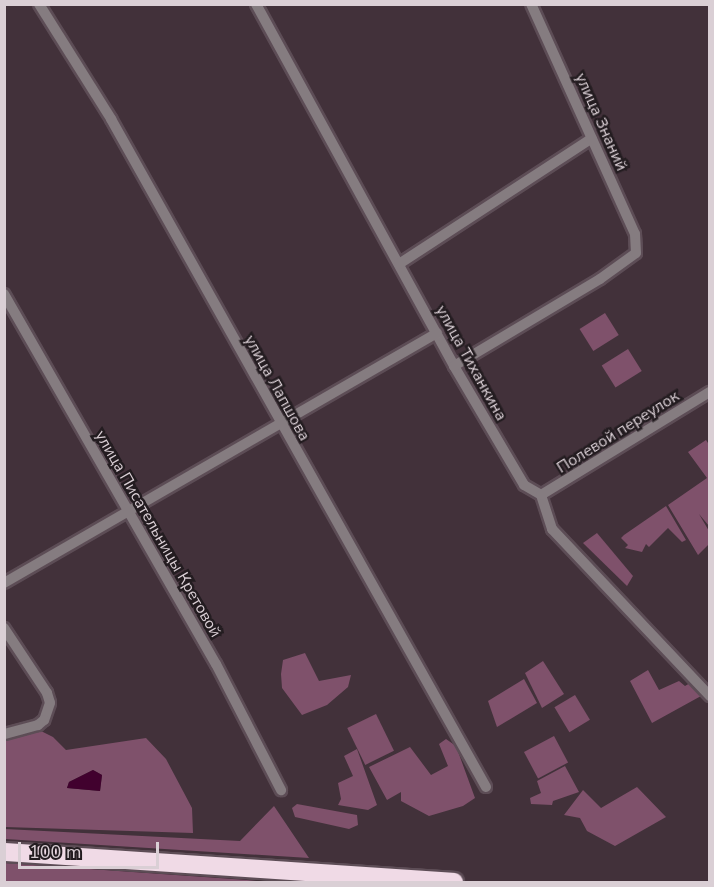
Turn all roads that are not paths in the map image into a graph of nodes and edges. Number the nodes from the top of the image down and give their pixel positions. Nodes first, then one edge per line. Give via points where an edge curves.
1 (39, 4) edge
2 (256, 4) edge
3 (531, 4) edge
4 (592, 138) junction
5 (399, 264) junction
6 (4, 294) edge
7 (437, 333) junction
8 (454, 366) junction
9 (710, 392) edge
10 (279, 422) junction
11 (541, 495) junction
12 (126, 511) junction
13 (4, 583) edge
14 (4, 628) edge
15 (710, 696) edge
16 (4, 734) edge
17 (486, 788) dead end
18 (281, 790) dead end
19 (4, 852) edge
20 (454, 882) edge

1 - 10 street, улица Лапшова via 111,119
2 - 5 street, улица Тиханкина via 372,222
3 - 4 street, улица Знаний
4 - 5 street
4 - 8 street, улица Знаний via 635,234 636,254 591,286
5 - 7 street, улица Тиханкина
6 - 12 street, улица Писательницы Кретовой
7 - 8 street, улица Тиханкина
7 - 10 street
8 - 11 street, улица Тиханкина via 524,484
9 - 11 street, Полевой переулок
10 - 12 street
10 - 17 street, улица Лапшова
11 - 15 street via 552,529
12 - 13 street
12 - 18 street, улица Писательницы Кретовой via 216,664
14 - 16 street via 47,693 49,712 38,725
19 - 20 highway

